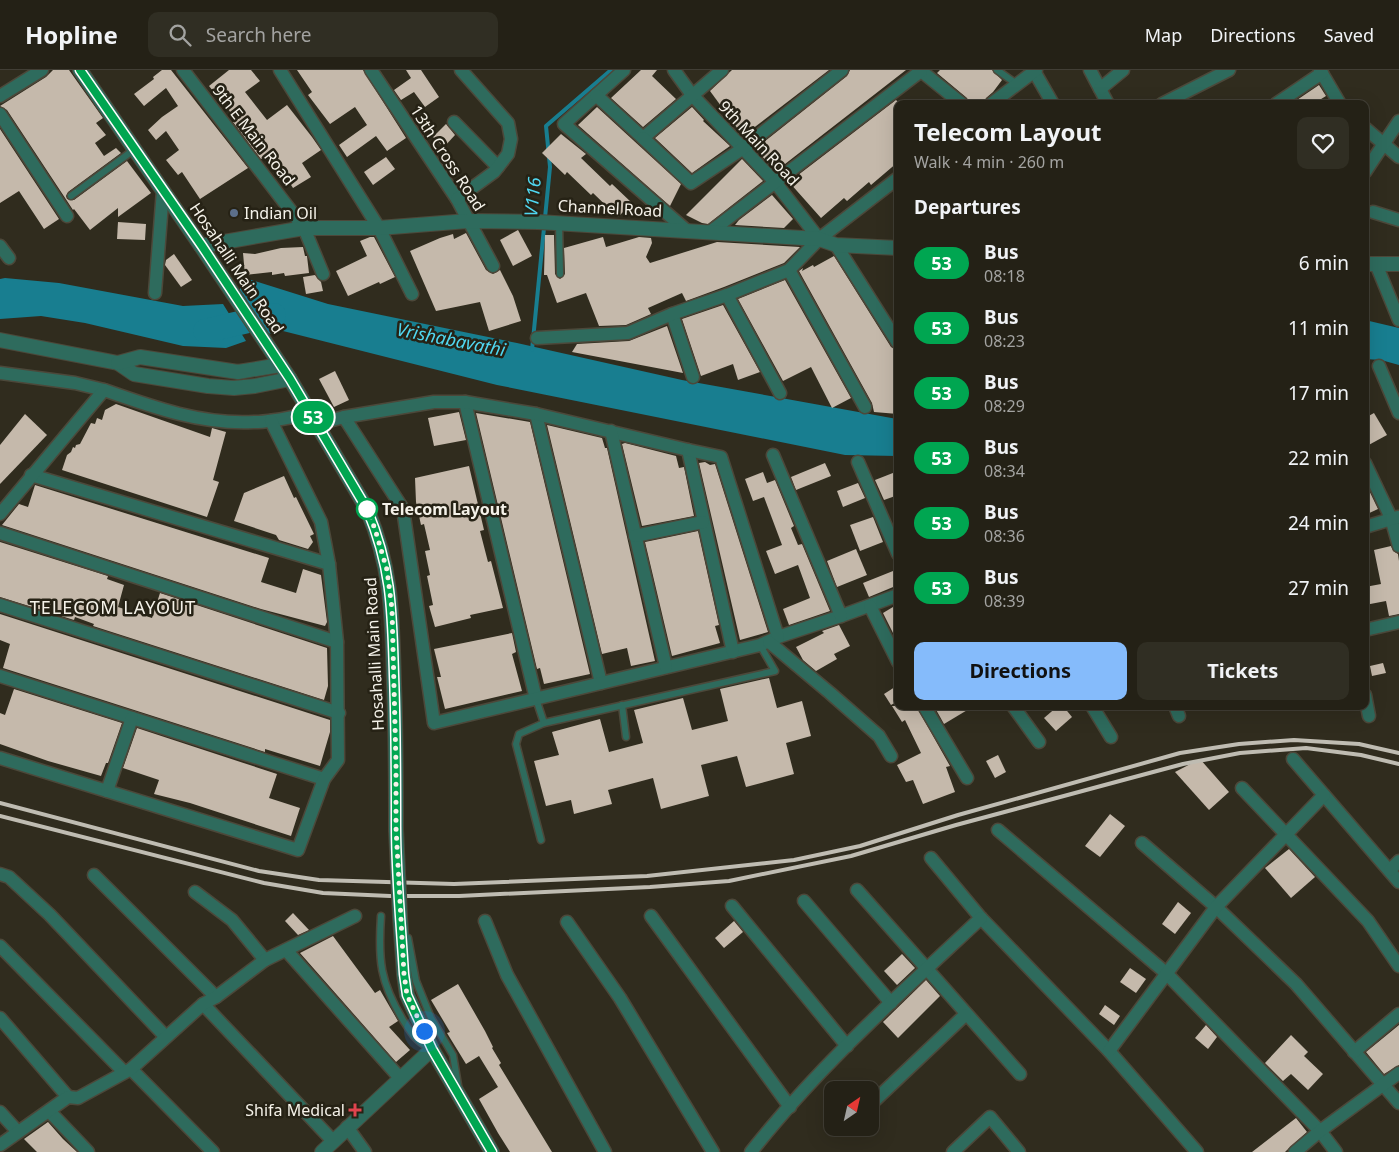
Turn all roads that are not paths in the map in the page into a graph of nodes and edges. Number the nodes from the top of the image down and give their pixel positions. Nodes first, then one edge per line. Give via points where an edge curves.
1 (42, 70) edge
2 (80, 70) edge
3 (183, 70) edge
4 (371, 70) edge
5 (461, 70) edge
6 (624, 70) edge
7 (674, 70) edge
8 (722, 70) edge
9 (842, 70) edge
10 (997, 70) edge
11 (1090, 70) edge
12 (1123, 70) edge
13 (1229, 70) edge
14 (283, 71) edge
15 (920, 71) edge
16 (1035, 71) edge
17 (1321, 72) edge
18 (1018, 85) junction
19 (1100, 89) junction
20 (596, 95) junction
21 (692, 95) junction
22 (0, 96) edge
23 (957, 100) edge
24 (997, 100) edge
25 (1051, 100) edge
26 (1106, 100) edge
27 (1170, 100) edge
28 (1282, 100) edge
29 (1338, 100) edge
30 (0, 114) edge
31 (1399, 121) edge
32 (454, 122) dead end
33 (1369, 131) edge
34 (643, 138) junction
35 (1385, 145) junction
36 (742, 149) junction
37 (135, 150) junction
38 (1399, 157) edge
39 (498, 167) junction
40 (1369, 167) edge
41 (894, 181) edge
42 (775, 182) junction
43 (163, 190) junction
44 (71, 196) dead end
45 (456, 199) junction
46 (1373, 212) dead end
47 (67, 216) dead end
48 (1399, 220) edge
49 (468, 221) junction
50 (549, 223) junction
51 (304, 228) junction
52 (379, 228) junction
53 (686, 230) junction
54 (710, 232) junction
55 (819, 239) junction
56 (836, 245) junction
57 (0, 246) edge
58 (202, 246) junction
59 (894, 248) edge
60 (8, 258) dead end
61 (1371, 264) edge
62 (1399, 264) edge
63 (493, 266) dead end
64 (789, 270) junction
65 (323, 274) dead end
66 (560, 274) dead end
67 (155, 293) dead end
68 (412, 294) dead end
69 (727, 295) junction
70 (672, 314) junction
71 (1399, 320) edge
72 (894, 337) edge
73 (537, 338) dead end
74 (1, 340) edge
75 (118, 363) junction
76 (278, 363) junction
77 (1379, 366) dead end
78 (5, 374) edge
79 (693, 377) dead end
80 (290, 379) junction
81 (0, 386) edge
82 (104, 390) junction
83 (780, 393) dead end
84 (465, 402) junction
85 (865, 407) dead end
86 (1399, 413) edge
87 (536, 414) junction
88 (344, 417) junction
89 (314, 419) junction
90 (271, 421) junction
91 (611, 430) junction
92 (688, 450) junction
93 (773, 455) dead end
94 (858, 462) dead end
95 (1369, 470) edge
96 (32, 475) junction
97 (0, 514) edge
98 (1395, 518) edge
99 (703, 522) junction
100 (1369, 526) edge
101 (0, 533) edge
102 (635, 536) junction
103 (894, 545) edge
104 (1399, 546) edge
105 (329, 564) junction
106 (894, 597) edge
107 (0, 605) edge
108 (870, 606) junction
109 (841, 616) junction
110 (1399, 622) edge
111 (1369, 629) edge
112 (769, 641) junction
113 (337, 642) junction
114 (733, 652) junction
115 (894, 654) edge
116 (666, 667) junction
117 (0, 676) edge
118 (601, 683) junction
119 (536, 699) junction
120 (622, 705) junction
121 (926, 710) edge
122 (1016, 710) edge
123 (1094, 710) edge
124 (1368, 710) edge
125 (339, 713) junction
126 (1369, 716) dead end
127 (132, 718) junction
128 (544, 723) junction
129 (626, 737) dead end
130 (1111, 737) dead end
131 (1039, 742) dead end
132 (891, 756) dead end
133 (0, 758) edge
134 (1293, 759) dead end
135 (967, 778) dead end
136 (324, 779) junction
137 (1242, 788) dead end
138 (107, 791) junction
139 (1324, 795) junction
140 (998, 830) dead end
141 (1286, 834) junction
142 (541, 840) dead end
143 (1142, 843) dead end
144 (931, 858) dead end
145 (1394, 866) edge
146 (0, 874) edge
147 (94, 875) dead end
148 (1399, 882) edge
149 (857, 890) dead end
150 (195, 892) dead end
151 (804, 901) dead end
152 (732, 906) dead end
153 (1216, 907) junction
154 (354, 916) dead end
155 (381, 916) dead end
156 (651, 916) dead end
157 (981, 918) junction
158 (403, 921) junction
159 (484, 921) dead end
160 (567, 922) dead end
161 (0, 946) edge
162 (286, 950) junction
163 (265, 960) junction
164 (1399, 966) edge
165 (927, 968) junction
166 (1166, 973) junction
167 (216, 997) junction
168 (891, 1003) junction
169 (203, 1004) junction
170 (965, 1014) junction
171 (1399, 1014) edge
172 (0, 1018) edge
173 (165, 1036) junction
174 (847, 1046) junction
175 (432, 1049) junction
176 (1109, 1051) junction
177 (1354, 1052) junction
178 (128, 1071) junction
179 (1399, 1073) edge
180 (1020, 1074) dead end
181 (400, 1078) junction
182 (1383, 1085) junction
183 (460, 1094) junction
184 (879, 1096) edge
185 (68, 1097) junction
186 (1399, 1103) edge
187 (790, 1107) junction
188 (49, 1111) junction
189 (0, 1112) edge
190 (347, 1127) junction
191 (1320, 1131) junction
192 (18, 1132) junction
193 (333, 1141) junction
194 (0, 1145) edge
195 (88, 1152) edge
196 (213, 1152) edge
197 (322, 1152) edge
198 (365, 1152) edge
199 (492, 1152) edge
200 (605, 1152) edge
201 (713, 1152) edge
202 (751, 1152) edge
203 (953, 1152) edge
204 (1019, 1152) edge
205 (1197, 1152) edge
206 (1295, 1152) edge
207 (1336, 1152) edge

1 - 22 street
2 - 37 street, Hosahalli Main Road
3 - 51 street, 9th E Main Road
4 - 45 street, 13th Cross Road
5 - 39 street via 508,123 510,147
6 - 20 street
7 - 21 street, 9th Main Road
8 - 21 street
9 - 36 street
10 - 18 lane
11 - 19 street
12 - 19 street
13 - 27 street
14 - 52 street
15 - 23 street
15 - 42 street
16 - 18 street
16 - 25 street
17 - 28 street
17 - 29 street
18 - 24 street
19 - 26 street
20 - 34 street
20 - 53 street via 564,124
21 - 34 street
21 - 36 street, 9th Main Road
30 - 47 street
31 - 35 street
32 - 39 street
33 - 35 street
34 - 36 street via 691,183
35 - 38 street
35 - 40 street
36 - 42 street, 9th Main Road
37 - 43 street, Hosahalli Main Road
37 - 44 lane
39 - 45 street
41 - 55 street
42 - 54 street
42 - 55 street, 9th Main Road
43 - 58 street, Hosahalli Main Road
43 - 67 street
45 - 49 street, 13th Cross Road
46 - 48 street
49 - 50 street, Channel Road
49 - 52 street, Channel Road
49 - 63 street, 13th Cross Road
50 - 53 street, Channel Road
50 - 66 lane
51 - 52 street, Channel Road
51 - 58 street, Channel Road
51 - 65 street, 9th E Main Road
52 - 68 street
53 - 54 street, Channel Road
54 - 55 street, Channel Road
55 - 56 street, Channel Road
55 - 64 street
56 - 59 street, Channel Road
56 - 72 street
57 - 60 street
58 - 76 street, Hosahalli Main Road
61 - 62 street
61 - 71 street
64 - 69 street
64 - 85 street
69 - 70 street
69 - 83 street
70 - 73 street via 628,333
70 - 79 street
74 - 75 street
75 - 76 street via 140,357 238,372
75 - 80 street via 134,374 208,386 234,388
76 - 80 street, Hosahalli Main Road
77 - 86 street
78 - 81 street
78 - 82 street
80 - 89 street, Hosahalli Main Road
82 - 90 street via 160,410 200,418 251,423
82 - 96 street
84 - 87 street
84 - 88 street via 434,402
84 - 119 street
87 - 91 street
87 - 118 street
88 - 89 street
88 - 119 street via 403,509 434,723
89 - 90 street
89 - 158 street, Hosahalli Main Road, bridge via 367,509 387,570 392,609 396,828
90 - 105 street via 321,522
91 - 92 street
91 - 102 street
92 - 99 street
92 - 112 street via 721,457
93 - 109 street
94 - 103 street
95 - 98 street
96 - 97 street
96 - 105 street
98 - 100 street
98 - 104 street
99 - 102 street
99 - 114 street
101 - 113 street
102 - 116 street
105 - 113 street
106 - 108 street
107 - 125 street
108 - 109 street
108 - 115 street
109 - 112 street
110 - 111 street
112 - 114 street
112 - 120 lane via 775,670
112 - 132 street via 879,736
113 - 125 street
114 - 116 street
116 - 118 street
117 - 127 street
118 - 119 street
119 - 128 lane
120 - 128 lane
120 - 129 lane
121 - 135 street
122 - 131 street
123 - 130 street
124 - 126 street
125 - 136 street via 338,760
127 - 136 street
127 - 138 street
128 - 142 lane via 519,734 516,744
133 - 138 street
134 - 139 street
136 - 138 street via 298,850
137 - 141 street
139 - 141 street
139 - 145 street
140 - 166 street
141 - 153 street
141 - 164 street via 1368,921
143 - 153 street
144 - 157 street
145 - 148 street
146 - 173 street via 9,877 50,915
147 - 167 street
149 - 165 street
150 - 163 street via 232,920
151 - 168 street
152 - 174 street
153 - 166 street
153 - 177 street via 1296,984
154 - 162 street
155 - 175 lane via 380,958 386,988 416,1041
156 - 187 street
157 - 165 street
157 - 176 street
158 - 175 street, Hosahalli Main Road via 407,995
158 - 183 lane via 416,981 431,1018 453,1055
159 - 200 street via 507,975
160 - 201 street via 620,998
161 - 178 street
162 - 163 street
162 - 181 street
163 - 167 street
165 - 168 street
165 - 170 street
166 - 176 street
166 - 191 street
167 - 169 street
168 - 174 street
169 - 173 street
169 - 193 street
170 - 180 street
170 - 184 street
171 - 177 street
172 - 185 street
173 - 178 street
174 - 187 street
175 - 181 street
175 - 183 street, Hosahalli Main Road
176 - 205 street
177 - 182 street
178 - 185 street via 78,1098
178 - 196 street
179 - 182 street
181 - 190 street
182 - 186 street
182 - 191 street
183 - 199 street, Hosahalli Main Road
185 - 188 street
187 - 202 street
188 - 192 street
188 - 195 street
189 - 192 street
190 - 193 street
190 - 198 street
191 - 206 street
191 - 207 street
192 - 194 street
193 - 197 street
203 - 204 street via 990,1117

